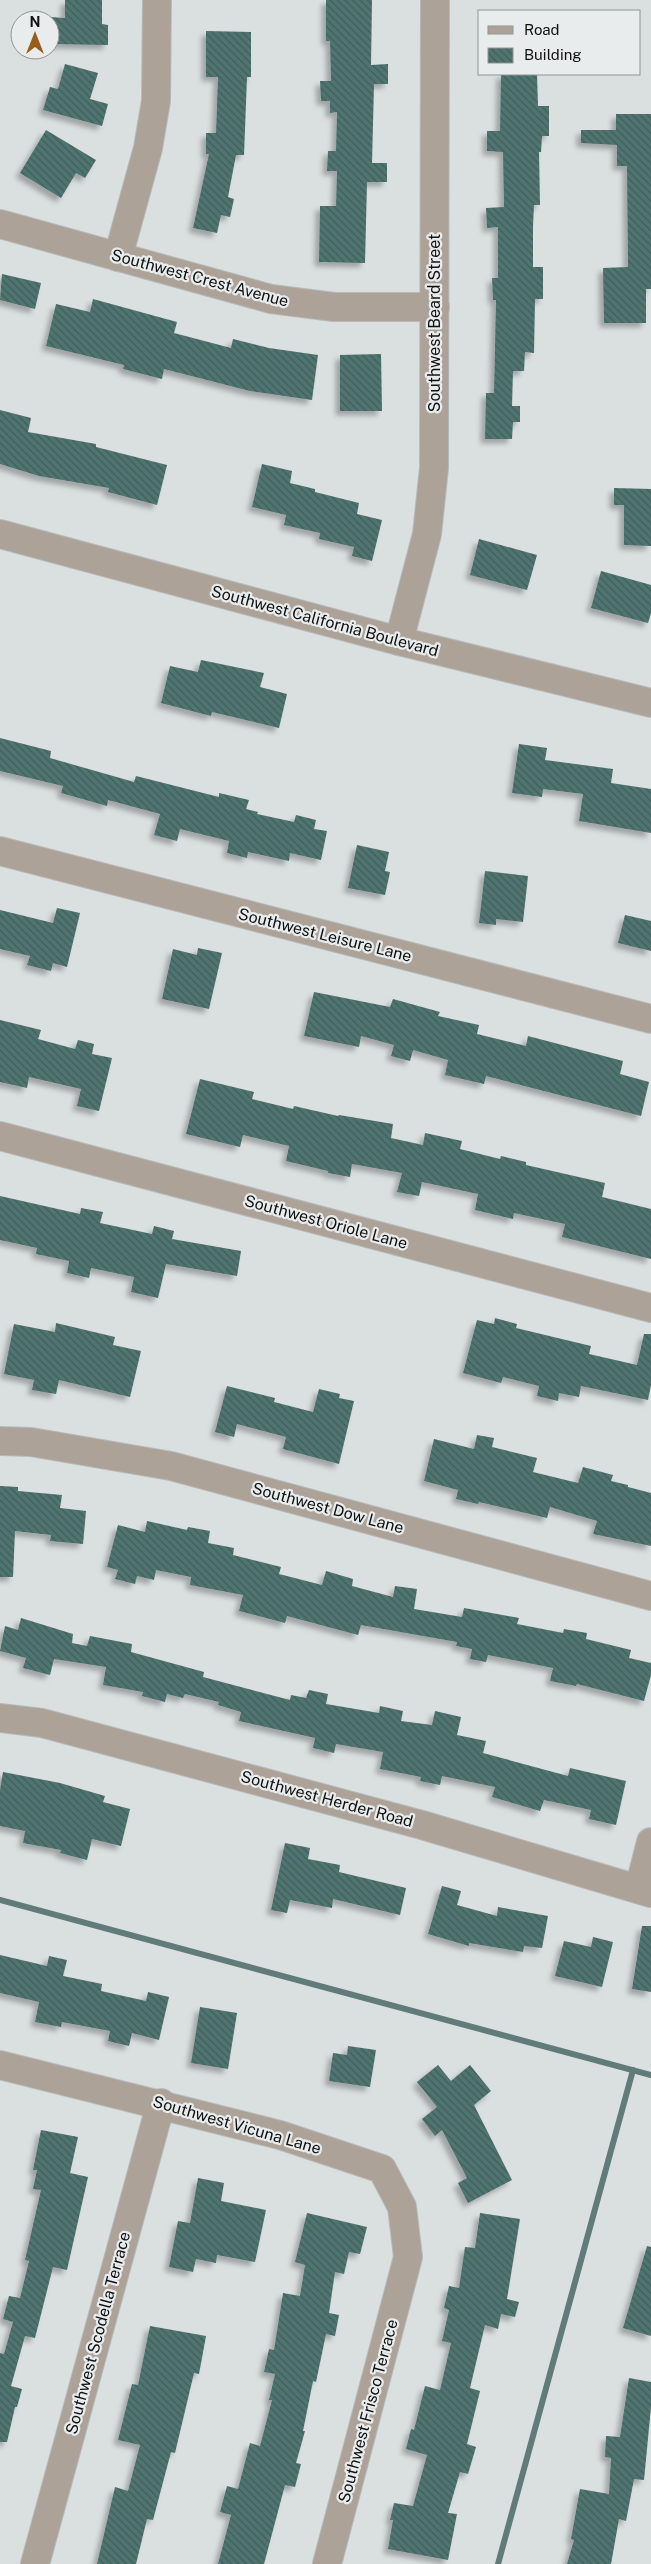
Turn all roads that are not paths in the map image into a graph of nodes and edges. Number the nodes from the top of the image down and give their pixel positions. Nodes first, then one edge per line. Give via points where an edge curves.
1 (157, 0) edge
2 (435, 0) edge
3 (0, 224) edge
4 (118, 257) junction
5 (434, 307) junction
6 (0, 535) edge
7 (399, 641) junction
8 (651, 703) edge
9 (0, 851) edge
10 (651, 1019) edge
11 (0, 1136) edge
12 (651, 1308) edge
13 (0, 1441) edge
14 (651, 1596) edge
15 (0, 1718) edge
16 (651, 1842) edge
17 (645, 1891) edge
18 (0, 2065) edge
19 (160, 2103) junction
20 (408, 2257) joint
21 (35, 2564) edge
22 (327, 2564) edge

1 - 4 street via 156,101 148,148
2 - 5 street, Southwest Beard Street
3 - 4 street, Southwest Crest Avenue
4 - 5 street, Southwest Crest Avenue via 297,304
5 - 7 street, Southwest Beard Street via 432,506
6 - 7 street, Southwest California Boulevard
7 - 8 street, Southwest California Boulevard
9 - 10 street, Southwest Leisure Lane
11 - 12 street, Southwest Oriole Lane
13 - 14 street, Southwest Dow Lane via 31,1442 171,1466
15 - 17 street, Southwest Herder Road via 61,1728 422,1825
16 - 17 street
18 - 19 street, Southwest Vicuna Lane
19 - 20 street, Southwest Vicuna Lane via 280,2135 382,2169 402,2207
19 - 21 street, Southwest Scodella Terrace
20 - 22 street, Southwest Frisco Terrace

